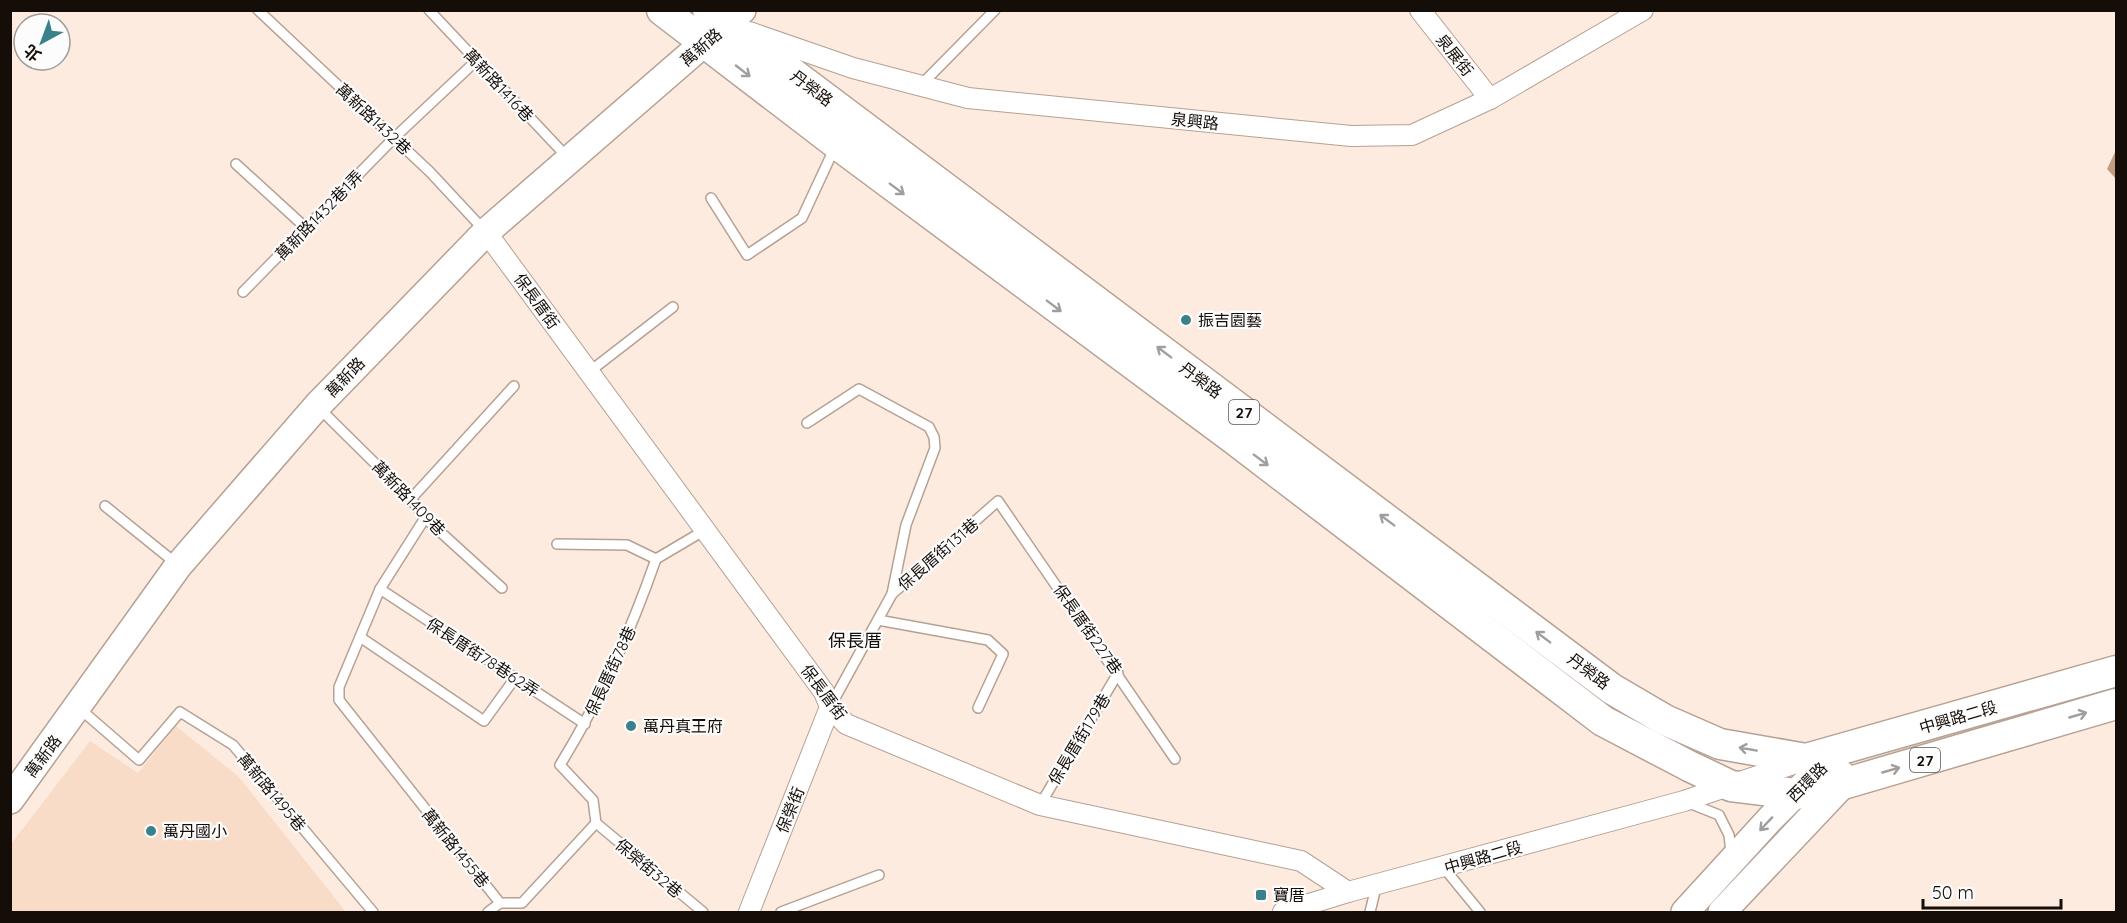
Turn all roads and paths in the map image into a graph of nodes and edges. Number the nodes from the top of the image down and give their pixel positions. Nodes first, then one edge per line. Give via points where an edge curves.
1 (258, 10) edge
2 (429, 10) edge
3 (662, 10) edge
4 (995, 10) edge
5 (1420, 10) edge
6 (1643, 10) edge
7 (1610, 18) edge
8 (721, 22) edge
9 (477, 60) junction
10 (920, 86) junction
11 (1490, 99) junction
12 (394, 138) junction
13 (837, 144) junction
14 (569, 160) junction
15 (236, 164) dead end
16 (711, 198) dead end
17 (306, 228) junction
18 (486, 232) junction
19 (243, 292) dead end
20 (673, 307) dead end
21 (589, 372) junction
22 (514, 386) dead end
23 (317, 406) junction
24 (807, 423) dead end
25 (1242, 428) junction
26 (411, 499) junction
27 (998, 501) joint
28 (105, 506) dead end
29 (425, 518) junction
30 (705, 530) junction
31 (556, 544) dead end
32 (656, 559) junction
33 (178, 566) junction
34 (502, 588) dead end
35 (380, 589) junction
36 (892, 594) junction
37 (878, 620) junction
38 (360, 638) junction
39 (1118, 673) junction
40 (515, 678) junction
41 (2112, 678) edge
42 (2116, 704) edge
43 (830, 706) junction
44 (79, 708) junction
45 (978, 708) dead end
46 (585, 724) junction
47 (1836, 753) junction
48 (1174, 759) dead end
49 (1806, 759) junction
50 (1843, 784) junction
51 (1731, 786) junction
52 (1796, 794) junction
53 (10, 800) edge
54 (1684, 801) junction
55 (1040, 805) junction
56 (596, 823) junction
57 (1732, 861) junction
58 (1444, 868) junction
59 (879, 875) dead end
60 (1376, 887) junction
61 (1348, 892) junction
62 (500, 903) junction
63 (373, 912) edge
64 (488, 912) edge
65 (703, 912) edge
66 (749, 912) edge
67 (781, 912) edge
68 (1283, 912) edge
69 (1370, 912) edge
70 (1480, 912) edge
71 (1685, 912) edge
72 (1722, 912) edge

1 - 12 lane, 萬新路1432巷
2 - 9 lane, 萬新路1416巷
3 - 8 main road, 丹榮路 / 27
4 - 10 lane
5 - 11 street, 泉展街
6 - 7 street, 泉興路
7 - 11 street, 泉興路
8 - 10 street, 泉興路 via 853,68
8 -> 13 main road, 丹榮路 / 27
8 - 14 street, 萬新路
25 -> 8 main road, 丹榮路 / 27
9 - 12 lane, 萬新路1432巷1弄
9 - 14 lane, 萬新路1416巷
10 - 11 street, 泉興路 via 968,98 1351,136 1412,135
12 - 17 lane, 萬新路1432巷1弄
12 - 18 lane, 萬新路1432巷
13 - 16 lane via 802,218 747,255
13 -> 25 main road, 丹榮路 / 27
14 - 18 street, 萬新路
15 - 17 lane
17 - 19 lane, 萬新路1432巷1弄
18 - 21 street, 保長厝街
18 - 23 street, 萬新路
20 - 21 lane
21 - 30 street, 保長厝街
22 - 26 lane
23 - 26 lane, 萬新路1409巷
23 - 33 street, 萬新路
24 - 36 lane via 859,389 929,427 934,437 935,448 906,525
49 -> 25 main road, 丹榮路 / 27 via 1720,744 1665,720 1612,689
25 -> 51 main road, 丹榮路 / 27 via 1603,722
26 - 29 lane, 萬新路1409巷
27 - 36 lane, 保長厝街131巷
27 - 39 lane, 保長厝街227巷
28 - 33 lane
29 - 34 lane, 萬新路1409巷
29 - 35 lane
30 - 32 lane
30 - 43 street, 保長厝街 via 824,692
31 - 32 lane via 627,545
32 - 46 lane, 保長厝街78巷 via 637,613
33 - 44 street, 萬新路
35 - 38 lane
35 - 40 lane, 保長厝街78巷62弄
36 - 37 lane, 保長厝街131巷
37 - 43 lane, 保長厝街131巷
37 - 45 lane via 988,640 1003,654
38 - 40 lane via 484,721
38 - 62 lane, 萬新路1455巷 via 339,687 339,700
39 - 48 lane, 保長厝街227巷
39 - 55 lane, 保長厝街179巷
40 - 46 lane, 保長厝街78巷62弄
41 - 47 main road, 中興路二段 / 27
50 -> 42 main road, 中興路二段 / 27
43 - 55 street, 保長厝街 via 846,724
43 - 66 street, 保榮街
44 - 53 street, 萬新路
44 - 63 lane, 萬新路1495巷 via 139,759 180,712 233,745
46 - 56 lane, 保長厝街78巷 via 560,765 593,800
47 - 49 main road, 中興路二段 / 27
47 - 50 street, 西環路
47 - 52 street, 西環路
49 - 51 street, 中興路二段
50 - 52 main road, 中興路二段 / 27
50 - 72 street, 西環路
51 - 52 main road, 中興路二段 / 27
51 - 54 street, 中興路二段
52 -> 57 street, 西環路
54 - 57 lane via 1719,815 1729,835
54 - 58 street, 中興路二段
55 - 61 street, 保長厝街 via 1301,861
56 - 62 lane, 萬新路1455巷 via 522,903
56 - 65 lane, 保榮街32巷
57 - 71 street, 西環路
58 - 60 street, 中興路二段
58 - 70 lane
59 - 67 lane
60 - 61 street, 中興路二段
60 - 69 lane
61 - 68 street, 中興路二段
62 - 64 lane

